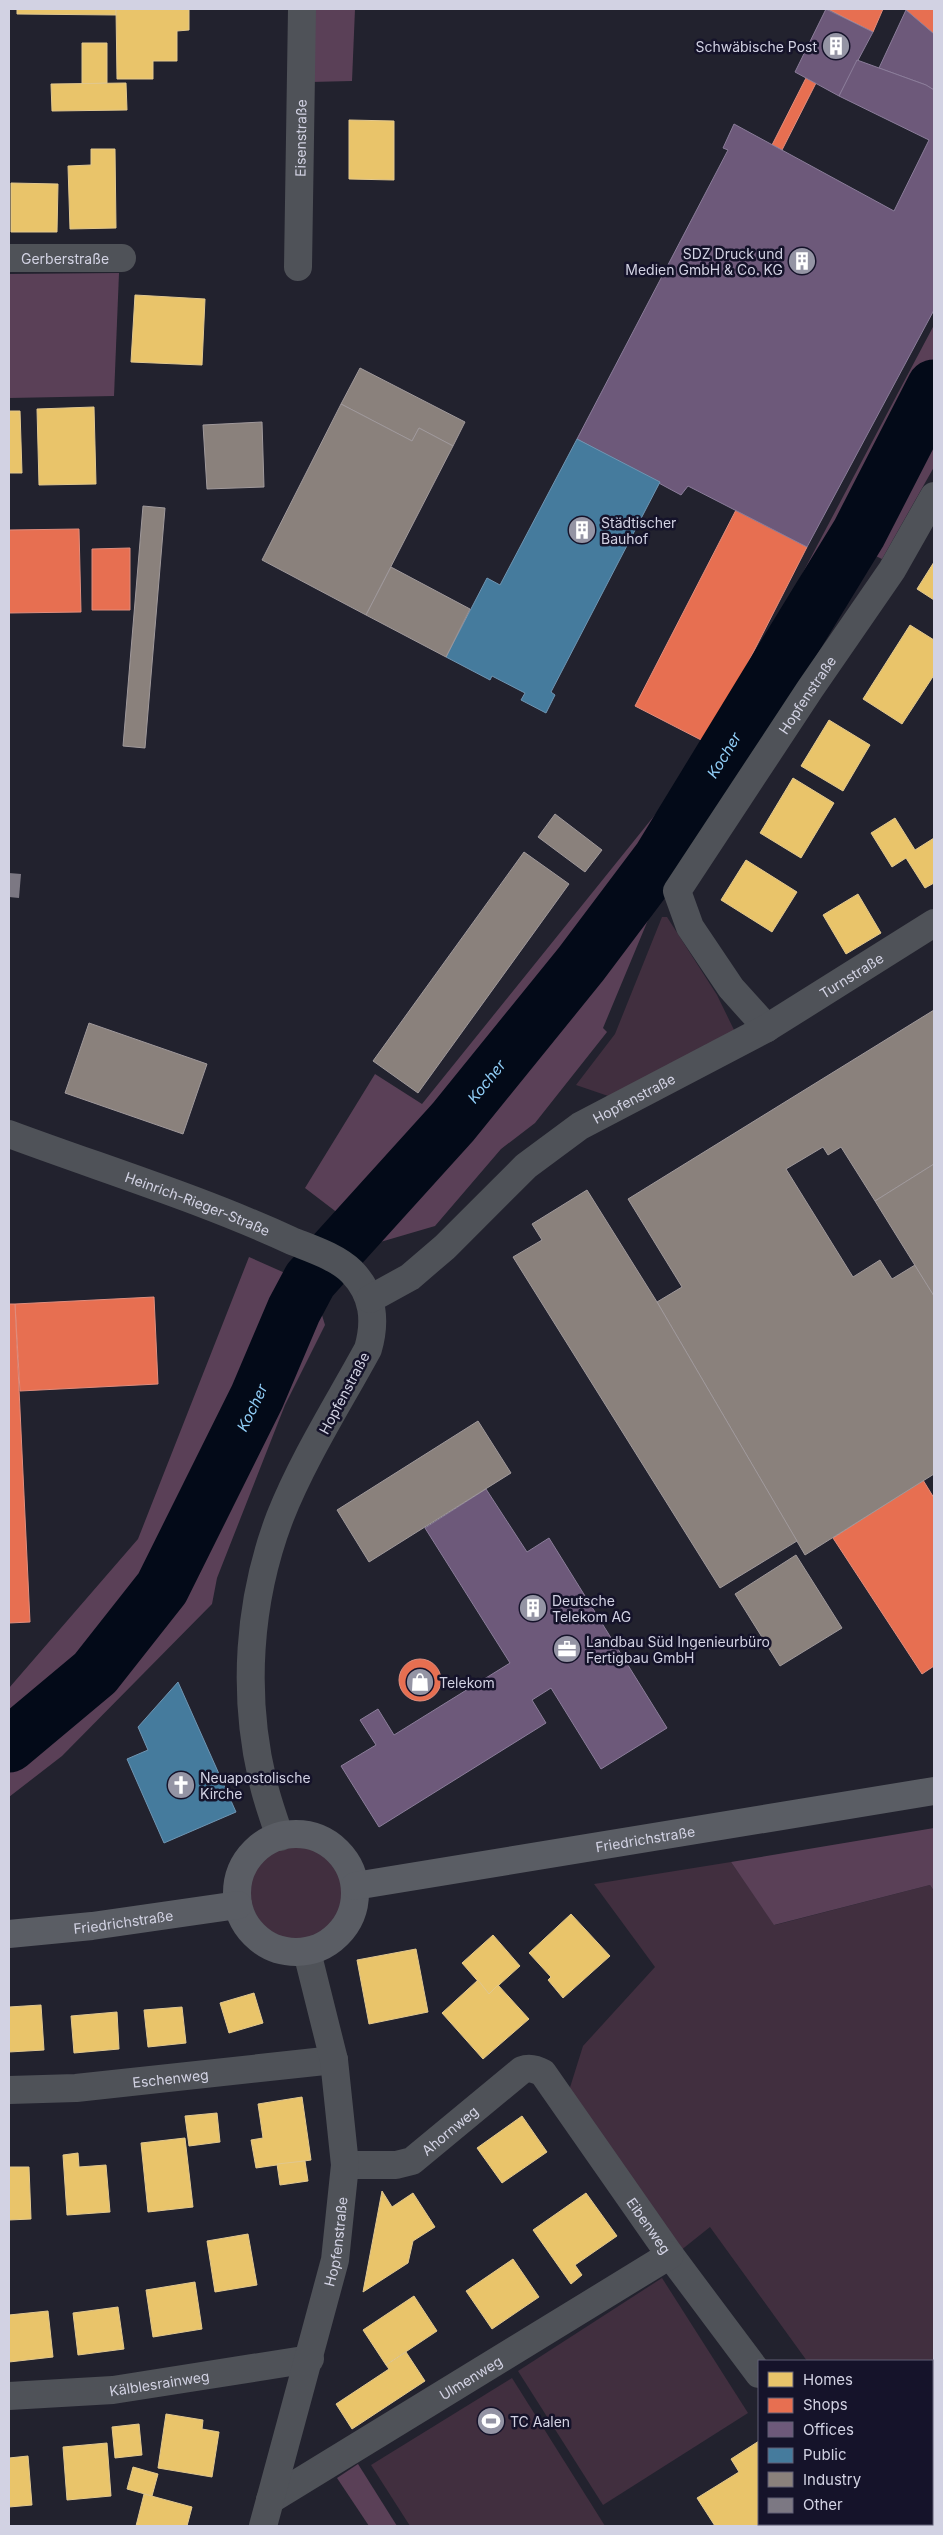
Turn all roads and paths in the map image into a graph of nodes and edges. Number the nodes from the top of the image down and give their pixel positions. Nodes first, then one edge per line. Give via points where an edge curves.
1 (302, 9) edge
2 (9, 258) edge
3 (122, 258) dead end
4 (298, 267) dead end
5 (934, 496) edge
6 (934, 923) edge
7 (767, 1028) junction
8 (9, 1134) edge
9 (370, 1299) junction
10 (934, 1791) edge
11 (280, 1836) junction
12 (355, 1886) junction
13 (238, 1905) junction
14 (9, 1934) edge
15 (306, 1952) junction
16 (334, 2060) junction
17 (543, 2073) joint
18 (9, 2090) edge
19 (345, 2165) junction
20 (670, 2255) junction
21 (310, 2359) junction
22 (758, 2373) edge
23 (9, 2396) edge
24 (270, 2500) junction
25 (263, 2526) edge

1 - 4 street, Eisenstraße
2 - 3 street, Gerberstraße
5 - 7 street, Hopfenstraße via 892,570 677,891 695,935 731,988
6 - 7 street, Turnstraße
7 - 9 street, Hopfenstraße via 580,1126 526,1166 445,1247 410,1277
8 - 9 street, Heinrich-Rieger-Straße via 256,1224 331,1258 351,1270
9 - 11 street, Hopfenstraße via 374,1316 368,1349 280,1516 258,1595 250,1678 254,1729 263,1782
10 - 12 main road, Friedrichstraße
11 - 12 main road via 310,1836 330,1845 346,1863
11 - 13 main road via 259,1848 244,1866 237,1891
12 - 15 main road via 353,1908 344,1928 328,1944
13 - 14 main road, Friedrichstraße via 101,1925
13 - 15 main road via 242,1917 258,1938 280,1950
15 - 16 street, Hopfenstraße
16 - 18 street, Eschenweg via 76,2088
16 - 19 street, Hopfenstraße
17 - 19 street, Ahornweg via 522,2070 412,2161 396,2165
17 - 20 street, Eibenweg
19 - 21 street, Hopfenstraße via 335,2260
20 - 22 street, Eibenweg
20 - 24 street, Ulmenweg
21 - 23 street, Kälblesrainweg via 113,2390
21 - 24 street, Hopfenstraße
24 - 25 street, Hopfenstraße

